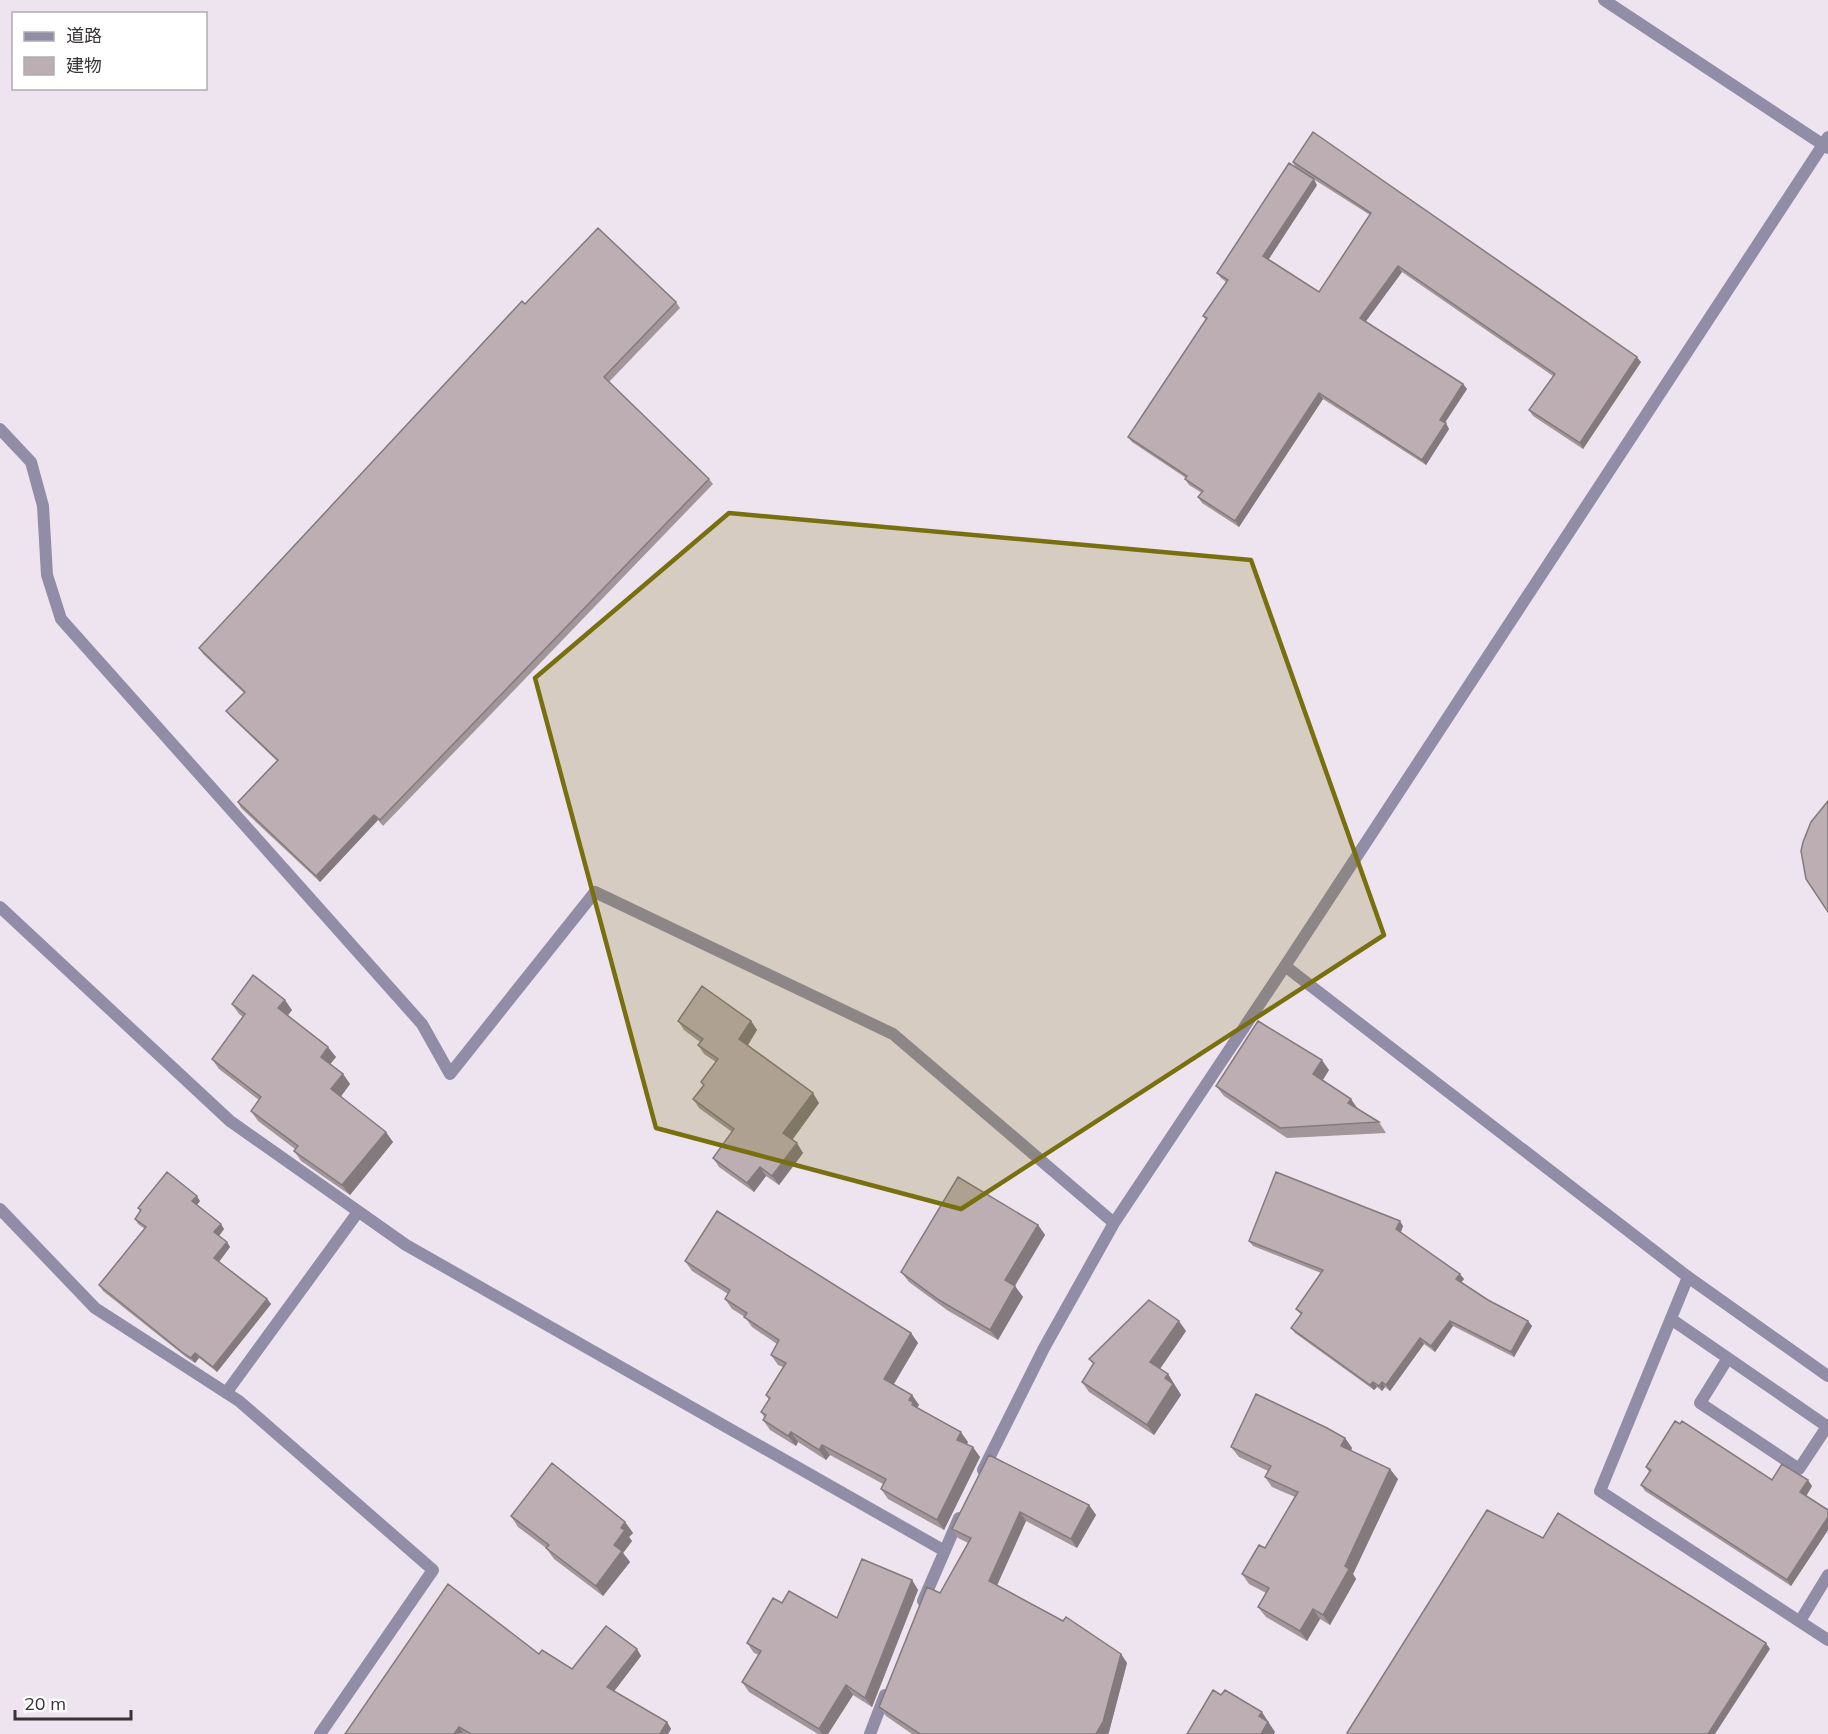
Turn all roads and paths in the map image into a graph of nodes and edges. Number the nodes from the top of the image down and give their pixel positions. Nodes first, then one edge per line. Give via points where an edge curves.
1 (1604, 0) edge
2 (1826, 143) edge
3 (0, 429) edge
4 (0, 907) edge
5 (1285, 966) junction
6 (0, 1209) edge
7 (358, 1212) junction
8 (1114, 1222) junction
9 (1688, 1277) junction
10 (1671, 1319) junction
11 (1728, 1358) junction
12 (1828, 1376) edge
13 (226, 1393) junction
14 (1828, 1426) edge
15 (975, 1486) edge
16 (965, 1508) edge
17 (944, 1550) junction
18 (1828, 1575) edge
19 (917, 1615) edge
20 (1800, 1621) junction
21 (1828, 1640) edge
22 (891, 1680) edge
23 (320, 1734) edge
24 (870, 1734) edge

1 - 2 street
2 - 5 street
3 - 8 street via 31,462 43,506 47,575 61,619 422,1024 450,1074 595,892 893,1034
4 - 7 street via 230,1121
5 - 8 street
5 - 9 street
6 - 13 street via 95,1308
7 - 13 street
7 - 17 street via 406,1245
8 - 15 street via 1044,1348
9 - 10 street
9 - 12 street
10 - 11 street
10 - 20 street via 1600,1491
11 - 14 street
11 - 14 street via 1700,1403 1799,1469
13 - 23 street via 433,1570
16 - 17 street
17 - 19 street
18 - 20 street
20 - 21 street
22 - 24 street

